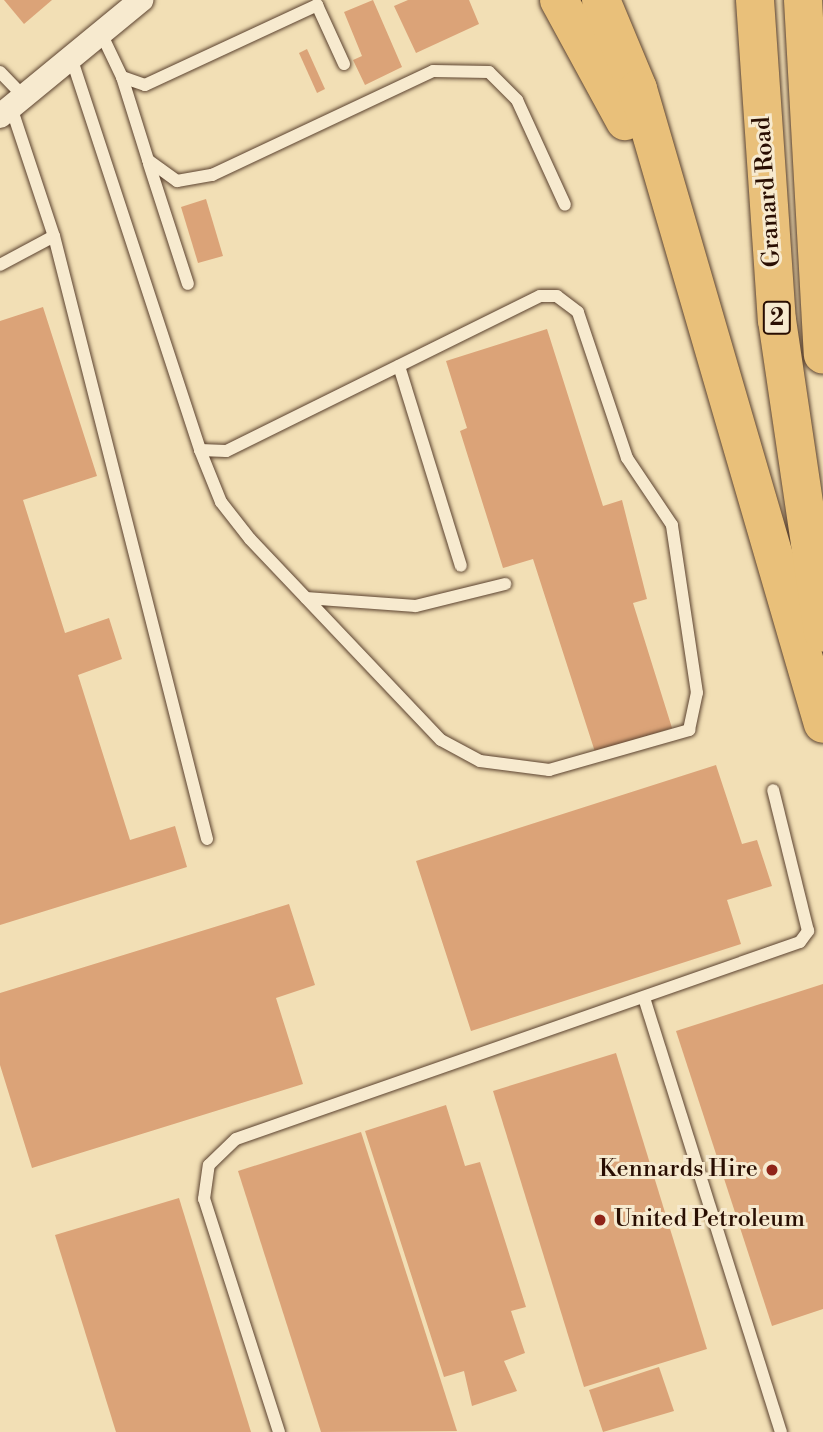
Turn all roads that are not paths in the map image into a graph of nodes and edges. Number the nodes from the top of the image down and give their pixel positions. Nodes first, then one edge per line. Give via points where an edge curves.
1 (559, 0) edge
2 (601, 0) edge
3 (755, 0) edge
4 (803, 0) edge
5 (139, 1) edge
6 (322, 2) edge
7 (101, 33) junction
8 (71, 57) junction
9 (344, 64) dead end
10 (0, 72) edge
11 (122, 77) junction
12 (12, 106) edge
13 (148, 160) junction
14 (565, 205) dead end
15 (54, 236) junction
16 (0, 265) edge
17 (188, 284) dead end
18 (823, 354) edge
19 (399, 366) junction
20 (200, 450) junction
21 (770, 547) junction
22 (461, 566) dead end
23 (505, 584) dead end
24 (306, 598) junction
25 (823, 633) edge
26 (823, 724) edge
27 (773, 790) dead end
28 (207, 839) dead end
29 (645, 1001) junction
30 (279, 1432) edge
31 (781, 1432) edge

1 - 21 highway via 587,42 630,132
2 - 21 highway via 638,89
3 - 25 highway, Granard Road / 2 via 777,320
4 - 18 highway, Granard Road / 2
5 - 7 street
6 - 9 lane
6 - 11 lane via 145,85
7 - 8 street
7 - 11 lane
8 - 12 street
8 - 20 lane
10 - 12 lane
11 - 13 lane
12 - 15 lane
13 - 14 lane via 177,181 200,179 433,71 471,67 504,80
13 - 17 lane
15 - 16 lane
15 - 28 lane
19 - 20 lane via 226,451
19 - 22 lane
19 - 24 lane via 540,296 557,296 578,312 627,458 672,525 696,713 689,730 549,770 480,761 441,740
20 - 24 lane via 221,502
21 - 26 highway
23 - 24 lane via 405,607
27 - 29 lane via 808,931 789,949
29 - 30 lane via 236,1139 209,1165 204,1199
29 - 31 lane

